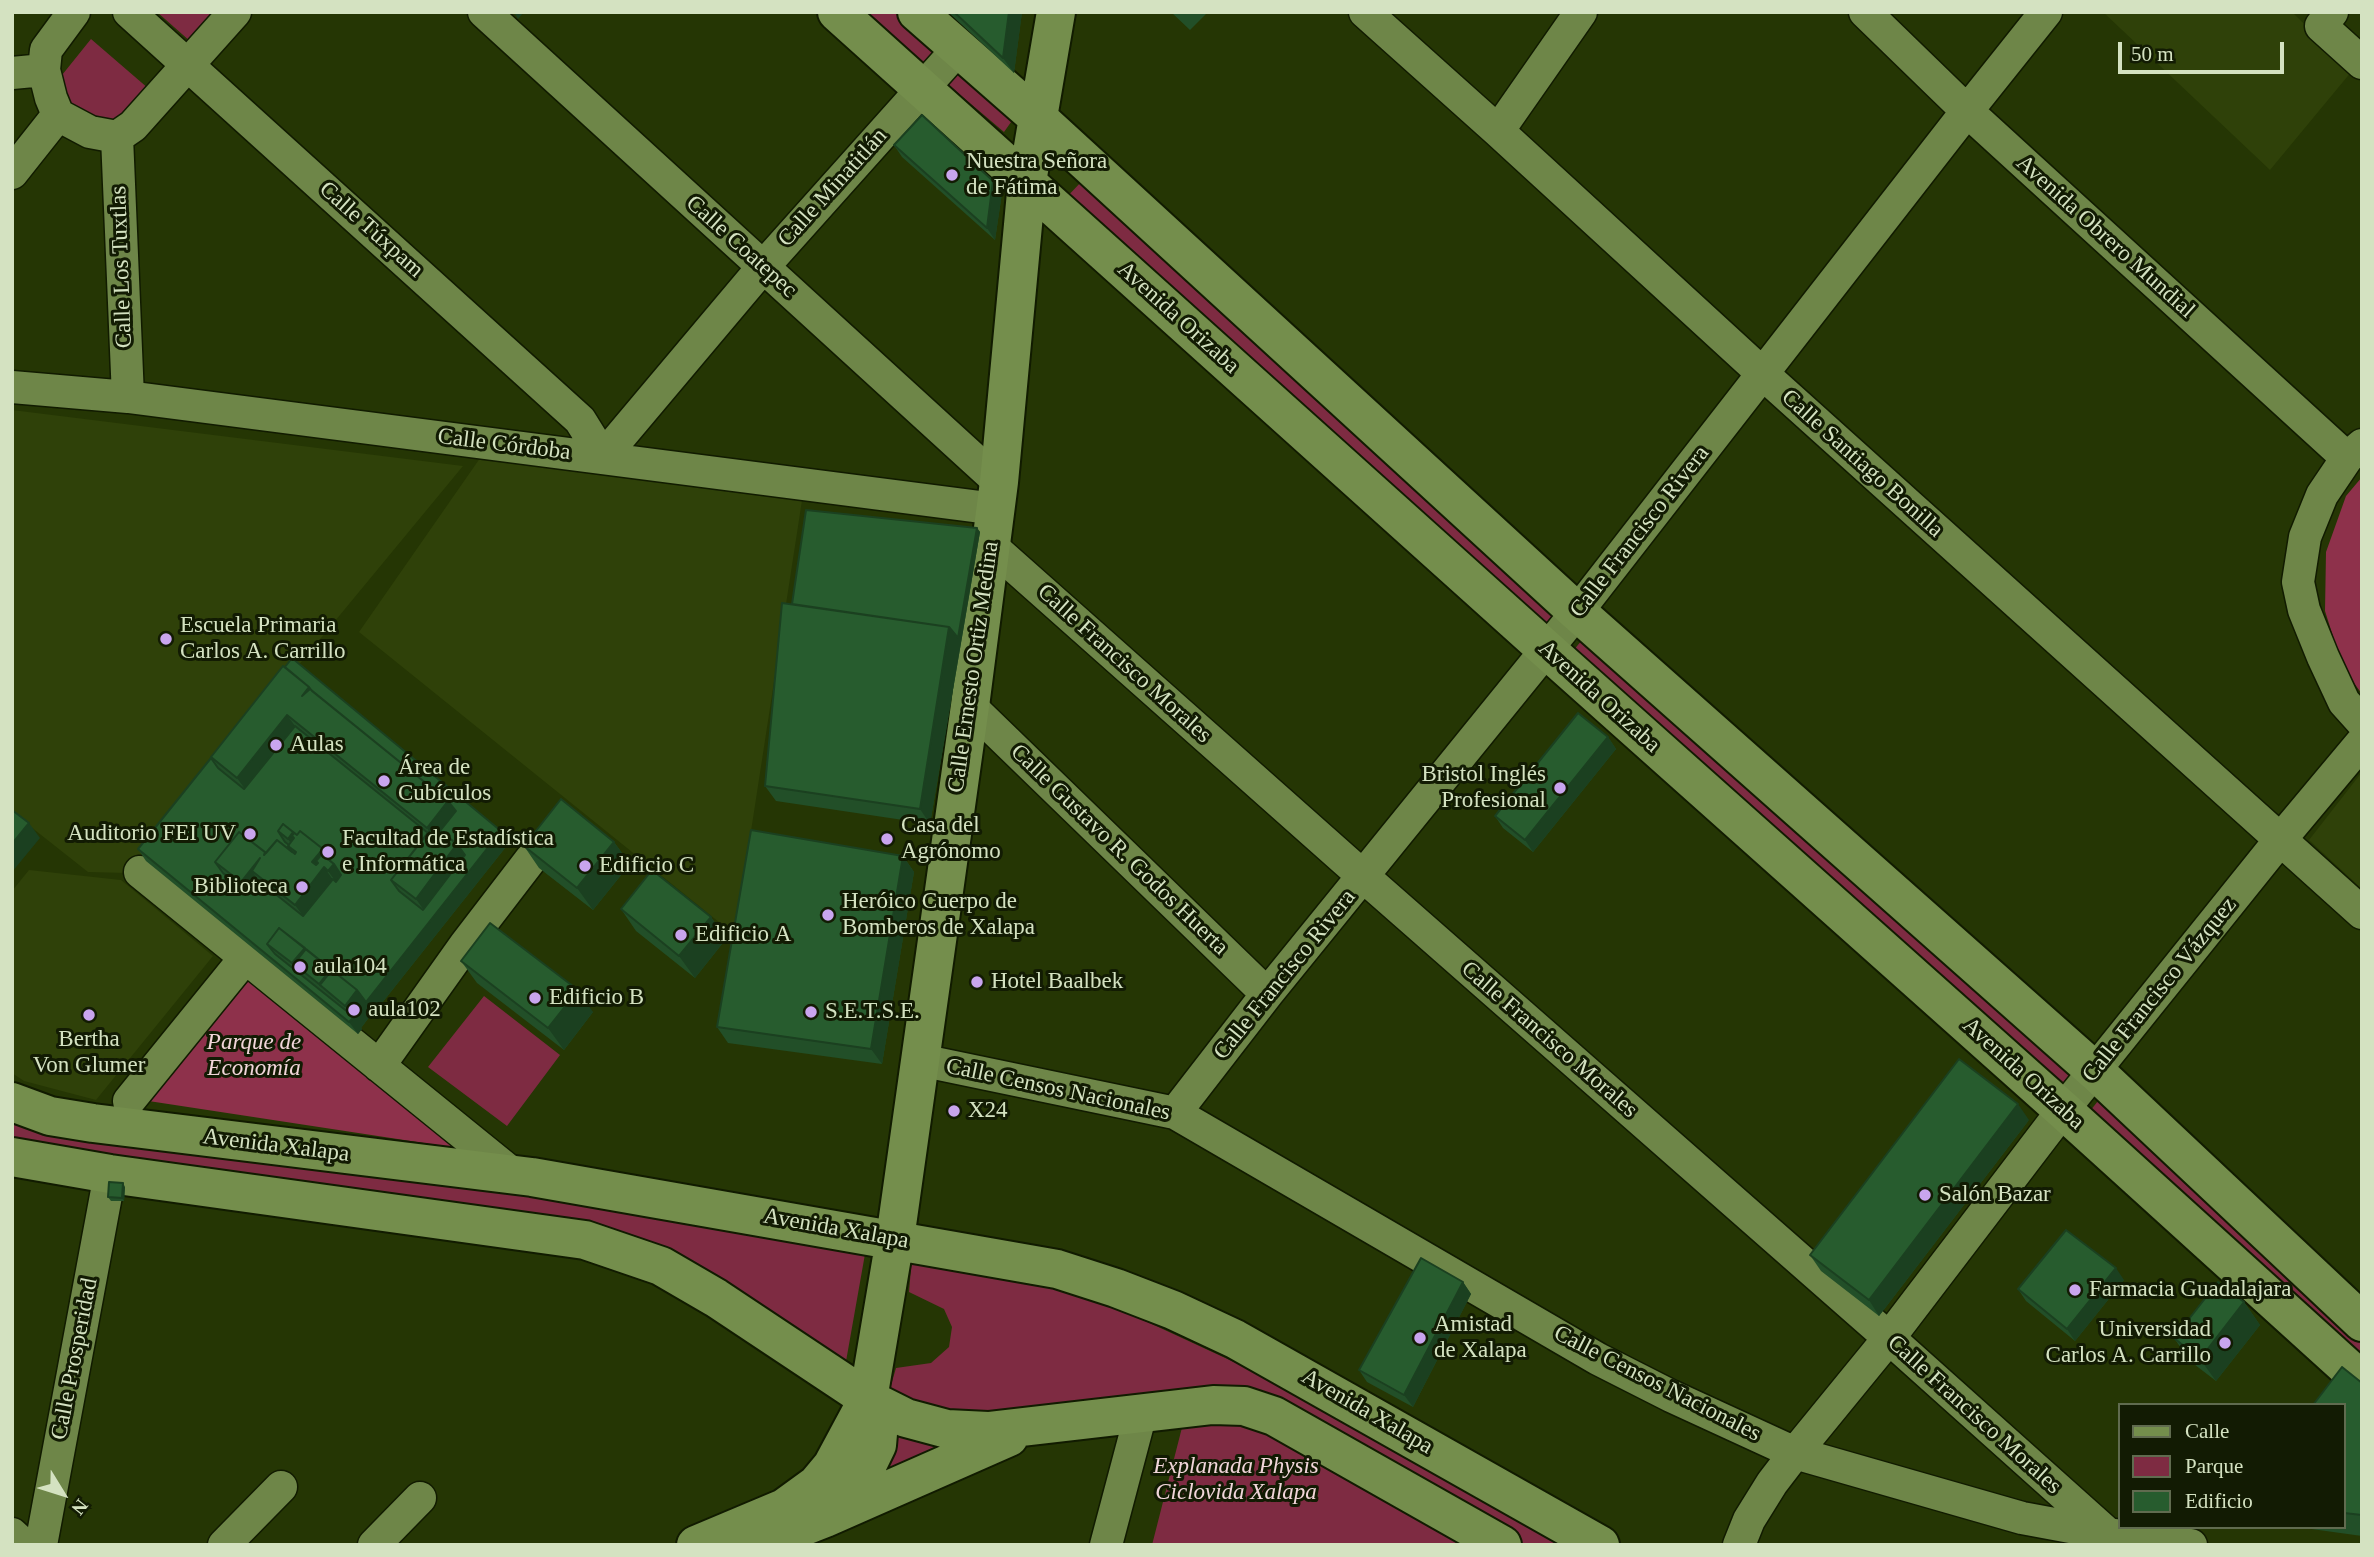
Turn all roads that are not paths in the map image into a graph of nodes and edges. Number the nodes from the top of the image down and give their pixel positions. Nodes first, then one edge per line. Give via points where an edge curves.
1 (74, 12) edge
2 (129, 12) edge
3 (235, 12) edge
4 (484, 12) edge
5 (837, 12) edge
6 (917, 12) edge
7 (1056, 12) edge
8 (1365, 12) edge
9 (1581, 12) edge
10 (1865, 12) edge
11 (2046, 12) edge
12 (2327, 19) edge
13 (958, 49) junction
14 (2362, 63) edge
15 (188, 64) junction
16 (44, 71) junction
17 (12, 74) edge
18 (922, 88) junction
19 (1967, 111) junction
20 (58, 116) junction
21 (1038, 118) junction
22 (1498, 131) junction
23 (117, 137) junction
24 (12, 173) edge
25 (1027, 182) junction
26 (763, 267) junction
27 (1763, 374) junction
28 (12, 387) edge
29 (128, 397) junction
30 (2354, 452) edge
31 (603, 457) junction
32 (998, 495) junction
33 (990, 545) junction
34 (1577, 612) junction
35 (1547, 650) junction
36 (970, 706) junction
37 (2362, 722) edge
38 (2362, 742) edge
39 (2280, 840) junction
40 (531, 859) edge
41 (140, 872) dead end
42 (1364, 877) junction
43 (2362, 913) edge
44 (245, 958) junction
45 (1267, 994) junction
46 (920, 1060) junction
47 (379, 1066) junction
48 (2096, 1072) junction
49 (129, 1101) dead end
50 (12, 1102) edge
51 (2063, 1110) junction
52 (1175, 1113) junction
53 (12, 1157) edge
54 (110, 1174) junction
55 (514, 1175) junction
56 (895, 1240) junction
57 (2362, 1321) edge
58 (1889, 1338) junction
59 (2362, 1381) edge
60 (868, 1399) junction
61 (1141, 1413) junction
62 (1036, 1425) junction
63 (1795, 1453) junction
64 (281, 1487) dead end
65 (420, 1498) dead end
66 (825, 1518) junction
67 (12, 1534) edge
68 (2108, 1534) junction
69 (769, 1542) edge
70 (24, 1545) edge
71 (41, 1545) edge
72 (224, 1545) edge
73 (374, 1545) edge
74 (696, 1545) edge
75 (1106, 1545) edge
76 (1502, 1545) edge
77 (1600, 1545) edge
78 (1739, 1545) edge
79 (2191, 1545) edge

1 - 16 street via 46,50
2 - 15 street, Calle Túxpam
3 - 15 street
4 - 26 street, Calle Coatepec
5 - 18 main road, Avenida Orizaba
6 - 13 main road
7 - 21 main road, Calle Ernesto Ortiz Medina
8 - 22 street, Calle Santiago Bonilla
9 - 22 street
10 - 19 street, Avenida Obrero Mundial
11 - 19 street, Calle Francisco Rivera
12 - 14 street
13 - 18 street, Calle Minatitlán
13 - 21 main road
15 - 23 street via 133,126
15 - 31 street, Calle Túxpam via 580,420
16 - 17 street
16 - 20 street
18 - 25 main road, Avenida Orizaba
18 - 26 street, Calle Minatitlán
19 - 27 street, Calle Francisco Rivera
19 - 30 street, Avenida Obrero Mundial
20 - 23 street via 90,132
20 - 24 street
21 - 25 main road, Calle Ernesto Ortiz Medina
21 - 34 main road
22 - 27 street, Calle Santiago Bonilla
23 - 29 street, Calle Los Tuxtlas
25 - 32 main road, Calle Ernesto Ortiz Medina
25 - 35 main road, Avenida Orizaba
26 - 31 street, Calle Minatitlán
26 - 32 street, Calle Coatepec
27 - 34 street, Calle Francisco Rivera
27 - 39 street, Calle Santiago Bonilla
28 - 29 street, Calle Córdoba
29 - 31 street, Calle Córdoba
30 - 37 street via 2317,506 2305,537 2298,582 2323,657 2344,702
31 - 32 street, Calle Córdoba
32 - 33 main road, Calle Ernesto Ortiz Medina
33 - 36 main road, Calle Ernesto Ortiz Medina
33 - 42 street, Calle Francisco Morales
34 - 35 street, Calle Francisco Rivera
34 - 48 main road
35 - 42 street, Calle Francisco Rivera
35 - 51 main road, Avenida Orizaba
36 - 45 street, Calle Gustavo R. Godos Huerta
36 - 46 main road, Calle Ernesto Ortiz Medina
38 - 39 street, Calle Francisco Vázquez
39 - 43 street, Calle Santiago Bonilla
39 - 48 street, Calle Francisco Vázquez
40 - 47 street
41 - 44 street
42 - 45 street, Calle Francisco Rivera
42 - 58 street, Calle Francisco Morales
44 - 47 street
44 - 49 street
45 - 52 street, Calle Francisco Rivera
46 - 52 street, Calle Censos Nacionales
46 - 56 main road, Calle Ernesto Ortiz Medina
47 - 55 street
48 - 51 street, Calle Francisco Vázquez
48 - 57 main road
50 - 55 main road, Avenida Xalapa via 50,1116 93,1123
51 - 58 street, Calle Francisco Vázquez
51 - 59 main road, Avenida Orizaba
52 - 63 street, Calle Censos Nacionales via 1598,1359
53 - 54 main road
54 - 60 main road via 585,1240 661,1266
54 - 71 street, Calle Prosperidad
55 - 56 main road, Avenida Xalapa
56 - 60 main road, Calle Ernesto Ortiz Medina
56 - 77 main road, Avenida Xalapa via 1057,1269 1174,1310 1284,1364
58 - 63 street, Calle Francisco Vázquez
58 - 68 street, Calle Francisco Morales
60 - 62 main road via 906,1418 947,1429 988,1431
60 - 66 main road via 879,1422 877,1444 862,1476
60 - 74 main road via 817,1485 785,1508
61 - 62 main road
61 - 75 street
61 - 76 main road via 1213,1405 1244,1406 1274,1416
62 - 66 main road
63 - 68 street, Calle Censos Nacionales via 2022,1518
63 - 78 street, Calle Francisco Vázquez via 1766,1492
64 - 72 street
65 - 73 street
66 - 69 main road
67 - 70 street
68 - 79 street, Calle Censos Nacionales

